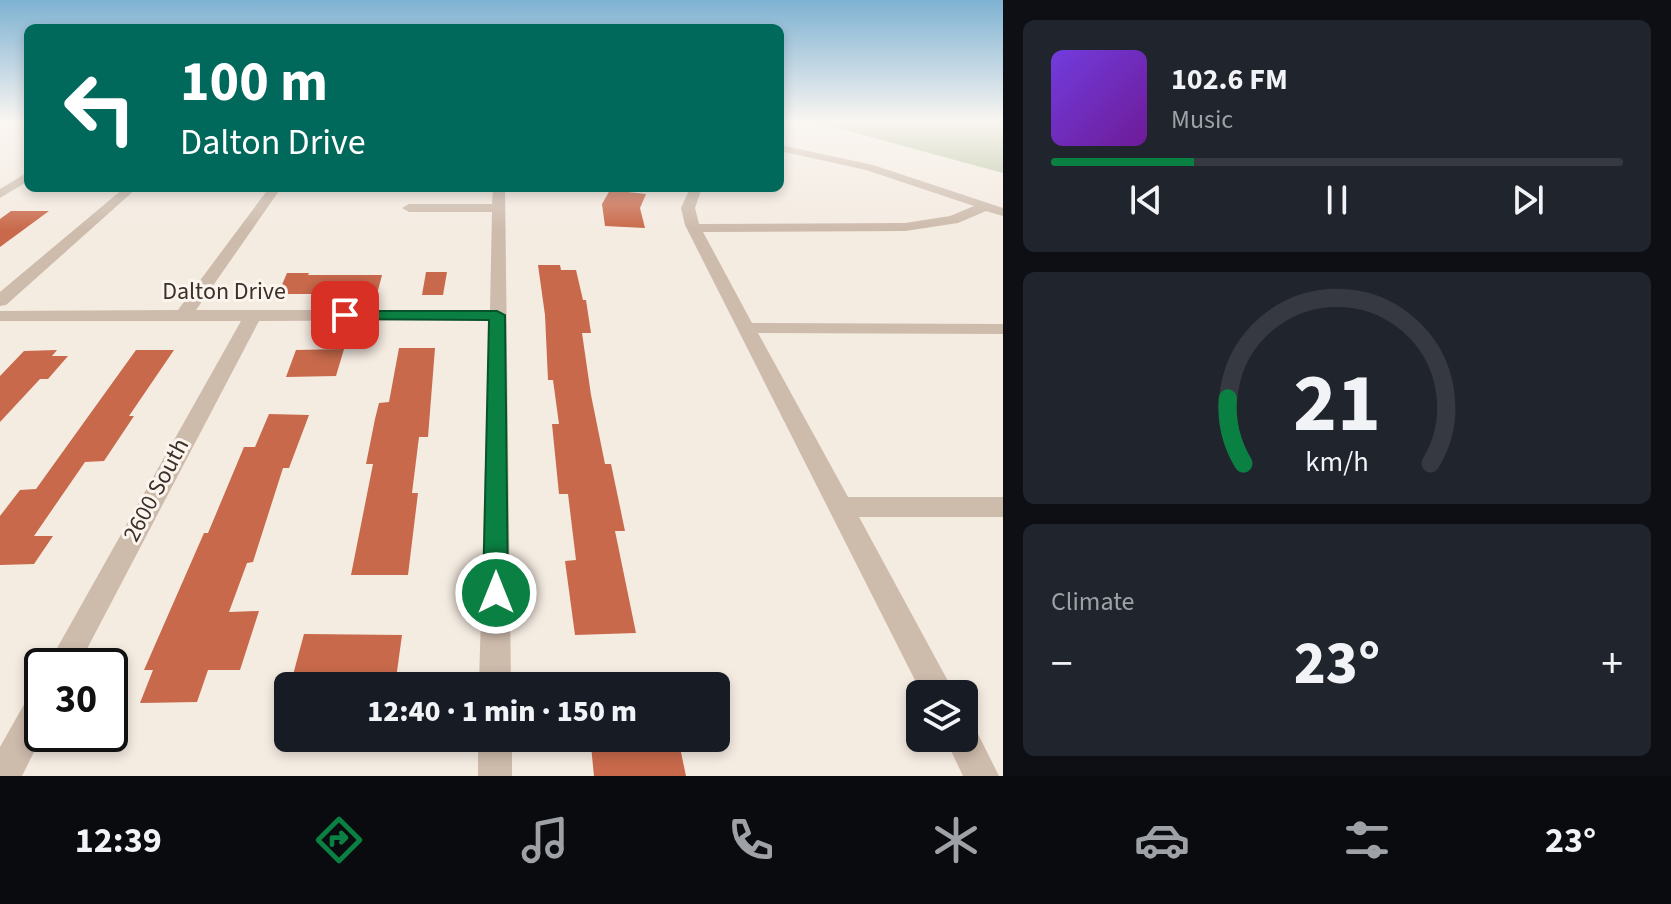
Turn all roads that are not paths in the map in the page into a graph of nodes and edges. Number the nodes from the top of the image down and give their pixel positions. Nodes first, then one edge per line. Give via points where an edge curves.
1 (828, 158) edge
2 (24, 179) edge
3 (127, 192) edge
4 (272, 192) edge
5 (499, 192) edge
6 (694, 192) edge
7 (0, 194) edge
8 (986, 206) junction
9 (409, 208) dead end
10 (498, 208) junction
11 (1003, 212) edge
12 (694, 228) junction
13 (2, 314) edge
14 (253, 315) junction
15 (497, 315) junction
16 (183, 316) junction
17 (747, 328) junction
18 (1003, 329) edge
19 (841, 507) junction
20 (1003, 507) edge
21 (72, 648) edge
22 (495, 672) edge
23 (932, 680) edge
24 (24, 737) edge
25 (495, 752) edge
26 (969, 752) edge
27 (3, 776) edge
28 (495, 776) edge
29 (982, 776) edge

1 - 8 street
2 - 7 street
3 - 13 street
4 - 16 street
5 - 10 street
6 - 12 street via 688,208
8 - 11 street
8 - 12 street via 943,223 905,227
9 - 10 street
10 - 15 street
12 - 17 street
13 - 16 street, Dalton Drive
14 - 15 street, Dalton Drive
14 - 16 street, Dalton Drive
14 - 21 street, 2600 South
15 - 22 street
17 - 18 street
17 - 19 street
19 - 20 street
19 - 23 street
24 - 27 street
25 - 28 street
26 - 29 street

